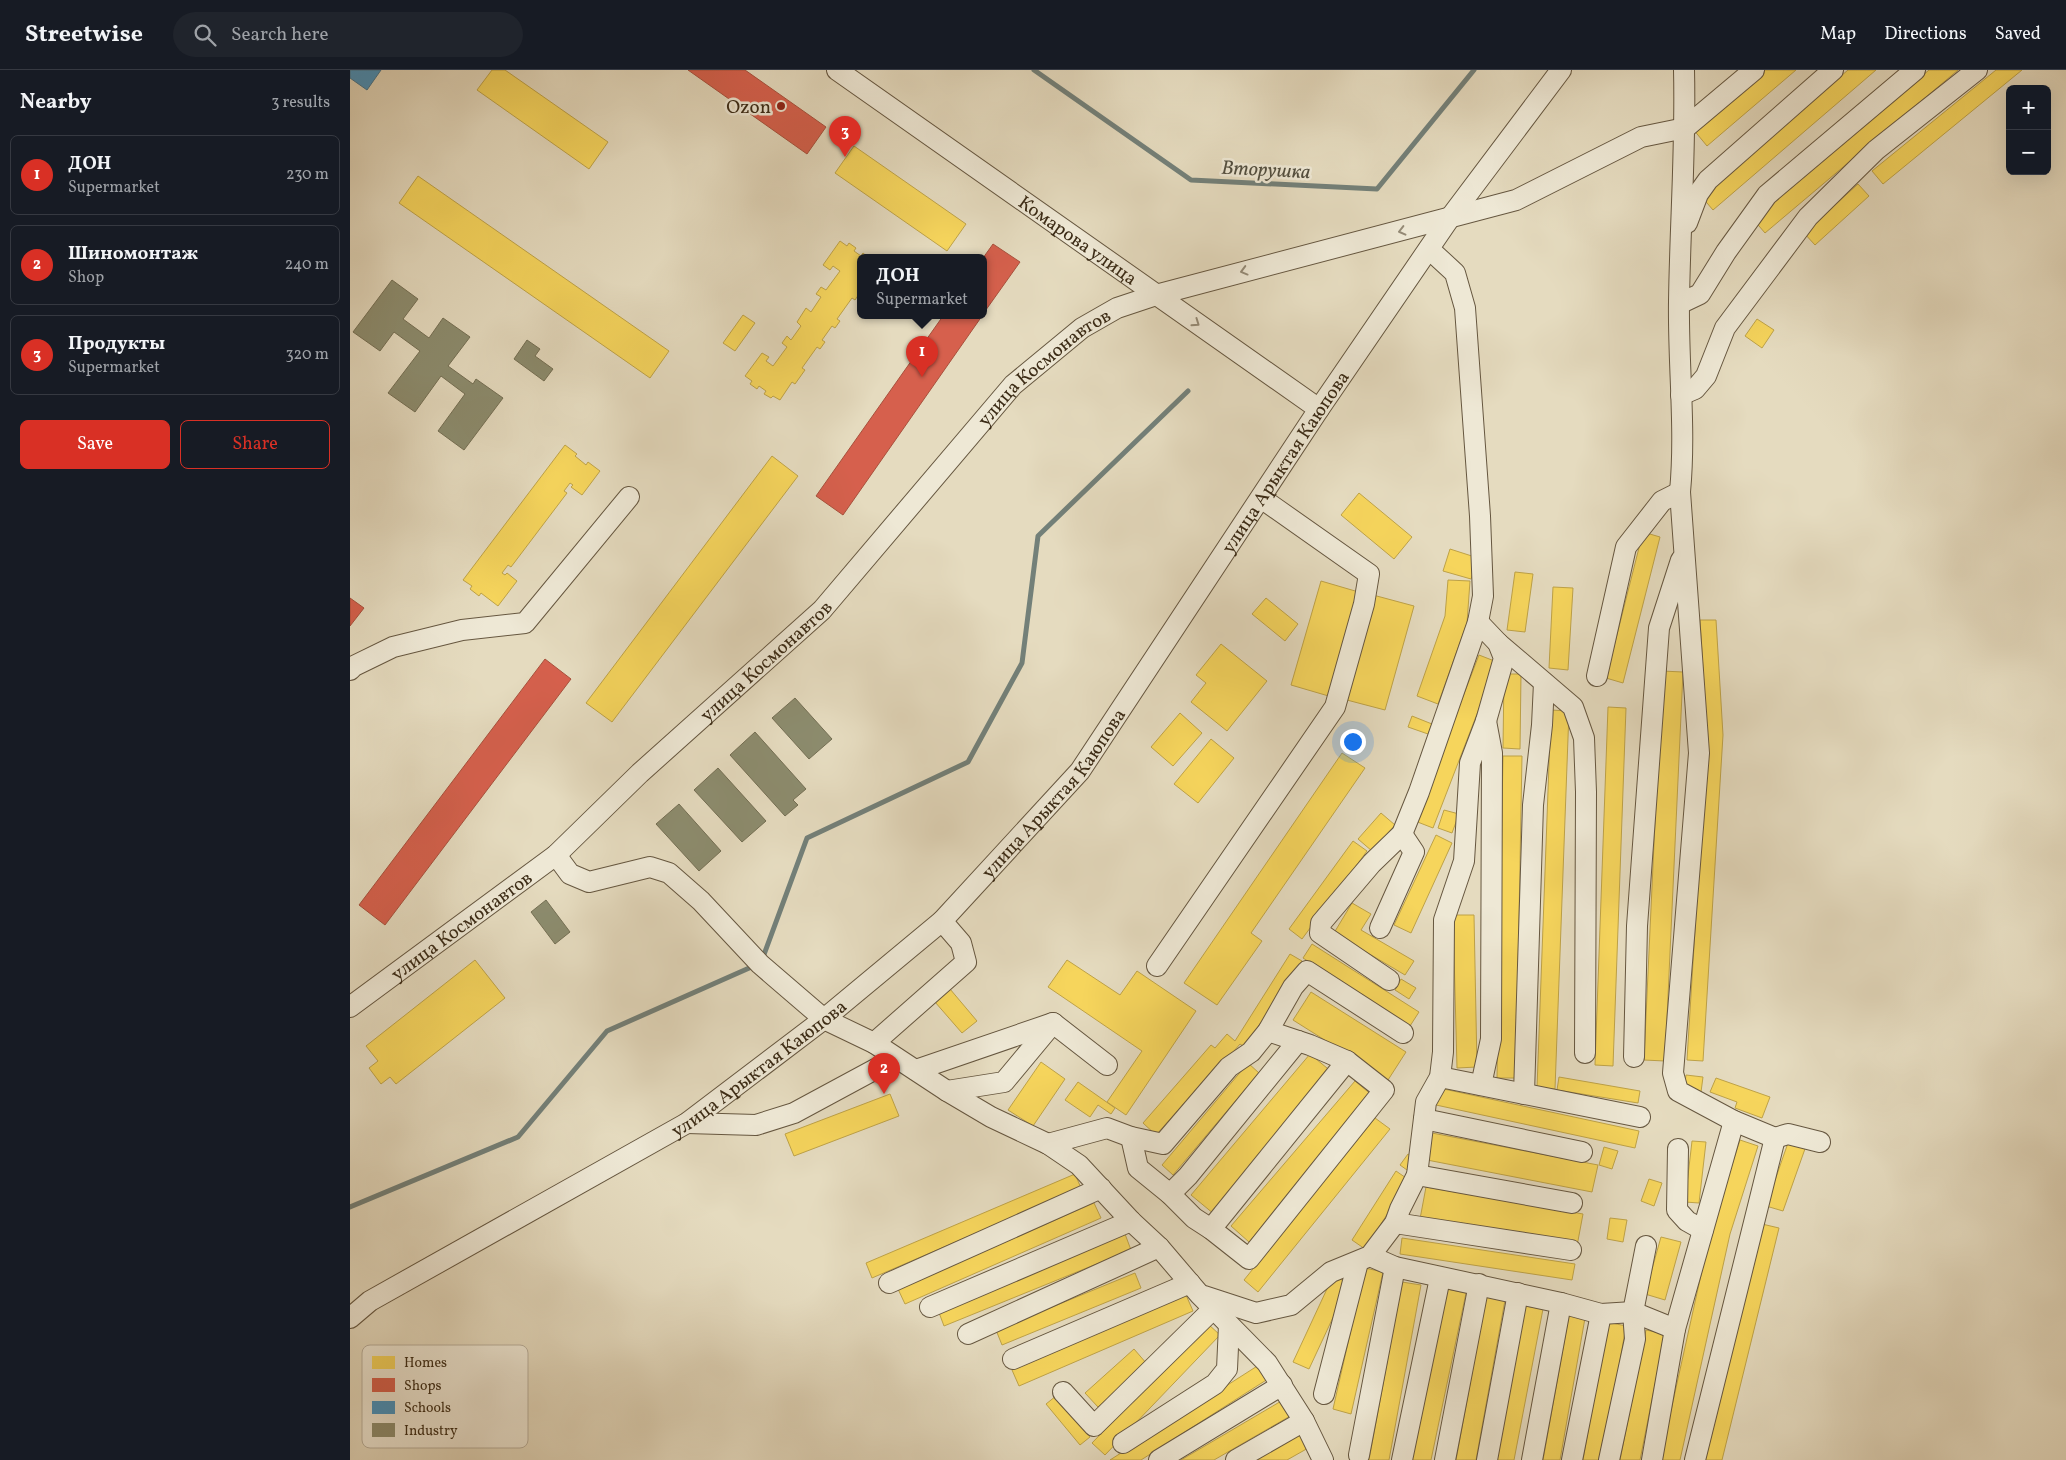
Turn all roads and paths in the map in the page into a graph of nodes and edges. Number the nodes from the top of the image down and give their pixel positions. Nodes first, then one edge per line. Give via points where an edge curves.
1 (837, 70) edge
2 (1560, 70) edge
3 (1684, 70) edge
4 (1754, 70) edge
5 (1833, 70) edge
6 (1915, 70) edge
7 (1977, 70) edge
8 (1686, 128) junction
9 (1449, 219) junction
10 (1681, 233) junction
11 (1429, 249) junction
12 (1156, 295) junction
13 (1679, 304) junction
14 (1681, 395) junction
15 (1320, 409) junction
16 (1680, 492) junction
17 (629, 497) dead end
18 (1261, 498) junction
19 (1684, 551) junction
20 (1478, 622) junction
21 (1498, 643) junction
22 (351, 667) edge
23 (1597, 676) dead end
24 (1544, 683) junction
25 (1486, 721) junction
26 (1402, 834) junction
27 (556, 854) junction
28 (942, 921) junction
29 (1380, 928) dead end
30 (1157, 966) dead end
31 (1389, 980) dead end
32 (350, 1007) edge
33 (824, 1019) junction
34 (1053, 1023) junction
35 (1268, 1031) junction
36 (1402, 1033) dead end
37 (1298, 1041) junction
38 (874, 1042) junction
39 (1585, 1053) dead end
40 (1634, 1057) dead end
41 (896, 1058) junction
42 (1347, 1061) junction
43 (1107, 1065) dead end
44 (916, 1070) junction
45 (1440, 1077) junction
46 (1481, 1085) junction
47 (947, 1091) junction
48 (1524, 1094) junction
49 (1640, 1117) dead end
50 (1424, 1120) junction
51 (1734, 1121) junction
52 (687, 1123) junction
53 (1131, 1137) junction
54 (1775, 1138) junction
55 (1820, 1142) dead end
56 (1048, 1144) junction
57 (1678, 1149) dead end
58 (1582, 1152) dead end
59 (1417, 1175) junction
60 (1101, 1188) junction
61 (1170, 1194) junction
62 (1572, 1203) dead end
63 (1131, 1222) junction
64 (1395, 1223) junction
65 (1211, 1229) junction
66 (1703, 1230) junction
67 (1646, 1246) dead end
68 (1159, 1247) junction
69 (1571, 1250) dead end
70 (1364, 1259) junction
71 (1395, 1267) junction
72 (1440, 1278) junction
73 (889, 1283) dead end
74 (1478, 1284) junction
75 (1518, 1293) junction
76 (1201, 1296) junction
77 (1561, 1303) junction
78 (930, 1307) dead end
79 (1632, 1312) junction
80 (1601, 1314) junction
81 (350, 1318) edge
82 (1229, 1325) junction
83 (1675, 1329) junction
84 (968, 1334) dead end
85 (1013, 1359) dead end
86 (1282, 1386) junction
87 (1063, 1392) dead end
88 (1324, 1394) dead end
89 (1304, 1420) junction
90 (1124, 1443) dead end
91 (1359, 1455) dead end
92 (1320, 1459) edge
93 (1160, 1460) edge
94 (1236, 1460) edge
95 (1402, 1460) edge
96 (1445, 1460) edge
97 (1487, 1460) edge
98 (1532, 1460) edge
99 (1572, 1460) edge
100 (1609, 1460) edge
101 (1652, 1460) edge
102 (1695, 1460) edge

1 - 12 street, Комарова улица
2 - 9 street, улица Арыктая Каюпова
3 - 8 street
4 - 8 street
5 - 10 street via 1708,180 1698,194
6 - 13 street via 1767,195 1700,294
7 - 14 street via 1876,150 1808,218 1725,328 1706,376 1695,389
8 - 9 street, улица Космонавтов via 1641,137 1516,200
8 - 10 street
9 - 11 street, улица Арыктая Каюпова
9 -> 12 street, улица Космонавтов
10 - 13 street
11 - 15 street, улица Арыктая Каюпова
11 - 20 street via 1455,272 1465,308 1480,516 1483,596
12 -> 15 street, Комарова улица
12 - 27 street, улица Космонавтов via 1117,308 1082,328 1013,385 822,610 640,773
13 - 14 street
14 - 16 street via 1683,459
15 - 18 street, улица Арыктая Каюпова
16 - 19 street
16 - 23 street via 1662,501 1626,547
17 - 22 street via 525,623 462,630 393,647
18 - 28 street, улица Арыктая Каюпова via 1080,772
18 - 30 street via 1369,574 1364,604 1335,707
19 - 40 street via 1659,628 1637,926
19 - 51 street via 1699,752 1673,1073 1678,1091
20 - 21 street
20 - 26 street
21 - 24 street
21 - 25 street via 1504,658
24 - 39 street via 1573,707 1584,738
24 - 48 street via 1533,805
25 - 45 street via 1470,763 1464,861 1444,920
25 - 46 street via 1492,753 1492,1038
26 - 29 street via 1414,852
26 - 31 street via 1372,862 1321,923 1320,932
27 - 32 street, улица Космонавтов
27 - 33 street via 570,874 589,882 650,867 668,873 701,901 760,964
28 - 33 street, улица Арыктая Каюпова
28 - 38 street via 961,943 966,962
33 - 38 street
33 - 52 street, улица Арыктая Каюпова
34 - 43 street
34 - 44 street
34 - 47 street via 1004,1082
35 - 36 street via 1293,987 1307,971
35 - 37 street
35 - 53 street via 1250,1052 1229,1067 1163,1144
37 - 42 street
37 - 61 street
38 - 41 street
41 - 44 street
41 - 52 street via 794,1113 766,1122 756,1125
42 - 65 street
42 - 65 street via 1384,1090 1250,1259
44 - 47 street
45 - 46 street
45 - 50 street via 1426,1102
46 - 48 street
47 - 56 street via 991,1117
48 - 49 street
50 - 58 street
50 - 59 street
51 - 54 street
51 - 66 street
52 - 81 street, улица Арыктая Каюпова via 370,1301
53 - 56 street via 1107,1128
53 - 61 street via 1138,1168
54 - 55 street via 1788,1134
54 - 102 street
56 - 60 street via 1079,1164
57 - 66 street via 1677,1210 1686,1221
59 - 62 street
59 - 64 street
60 - 63 street
60 - 73 street
61 - 65 street via 1194,1218
63 - 68 street
63 - 78 street
64 - 69 street
64 - 70 street
66 - 83 street
67 - 79 street
68 - 76 street
68 - 84 street
70 - 71 street
70 - 76 street via 1332,1272 1291,1305 1256,1313
70 - 88 street
71 - 72 street
71 - 91 street
72 - 74 street
72 - 95 street
74 - 75 street
74 - 96 street
75 - 77 street
75 - 97 street
76 - 82 street
76 - 85 street
76 - 87 street via 1094,1426
77 - 80 street
77 - 98 street
79 - 80 street
79 - 83 street
79 - 100 street via 1635,1340
80 - 99 street
82 - 86 street via 1267,1363
82 - 90 street via 1227,1368 1215,1384
83 - 101 street
86 - 89 street
86 - 93 street
89 - 92 street
89 - 94 street

